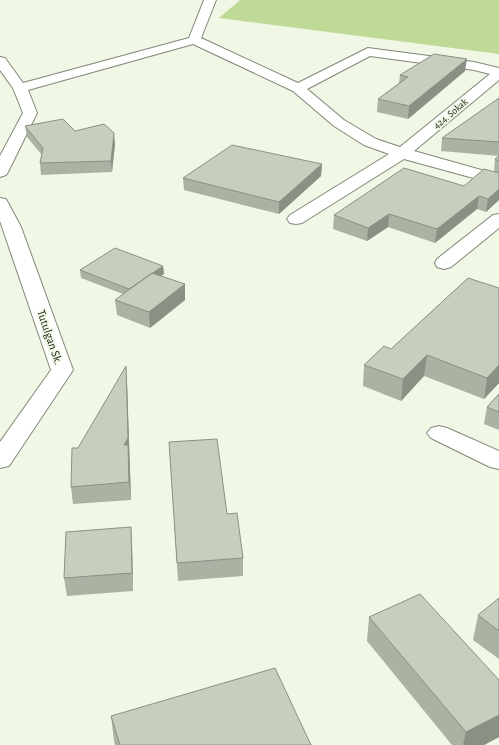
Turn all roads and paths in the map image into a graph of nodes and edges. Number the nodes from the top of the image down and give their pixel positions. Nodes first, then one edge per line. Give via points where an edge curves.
1 (210, 0) edge
2 (194, 40) junction
3 (0, 61) edge
4 (499, 74) edge
5 (20, 88) junction
6 (298, 88) junction
7 (402, 153) junction
8 (0, 172) edge
9 (499, 180) edge
10 (0, 203) edge
11 (296, 219) dead end
12 (499, 219) edge
13 (444, 263) dead end
14 (439, 433) dead end
15 (0, 460) edge
16 (499, 462) edge

1 - 2 street
2 - 5 street
2 - 6 street
3 - 5 street
4 - 6 street via 474,66 368,52
4 - 7 street, 424. Sokak
5 - 8 street via 30,113
6 - 7 street via 352,132 370,142
7 - 9 street
7 - 11 street, 424. Sokak
10 - 15 street, Tutulgan Sk. via 12,227 62,370
12 - 13 street
14 - 16 street

